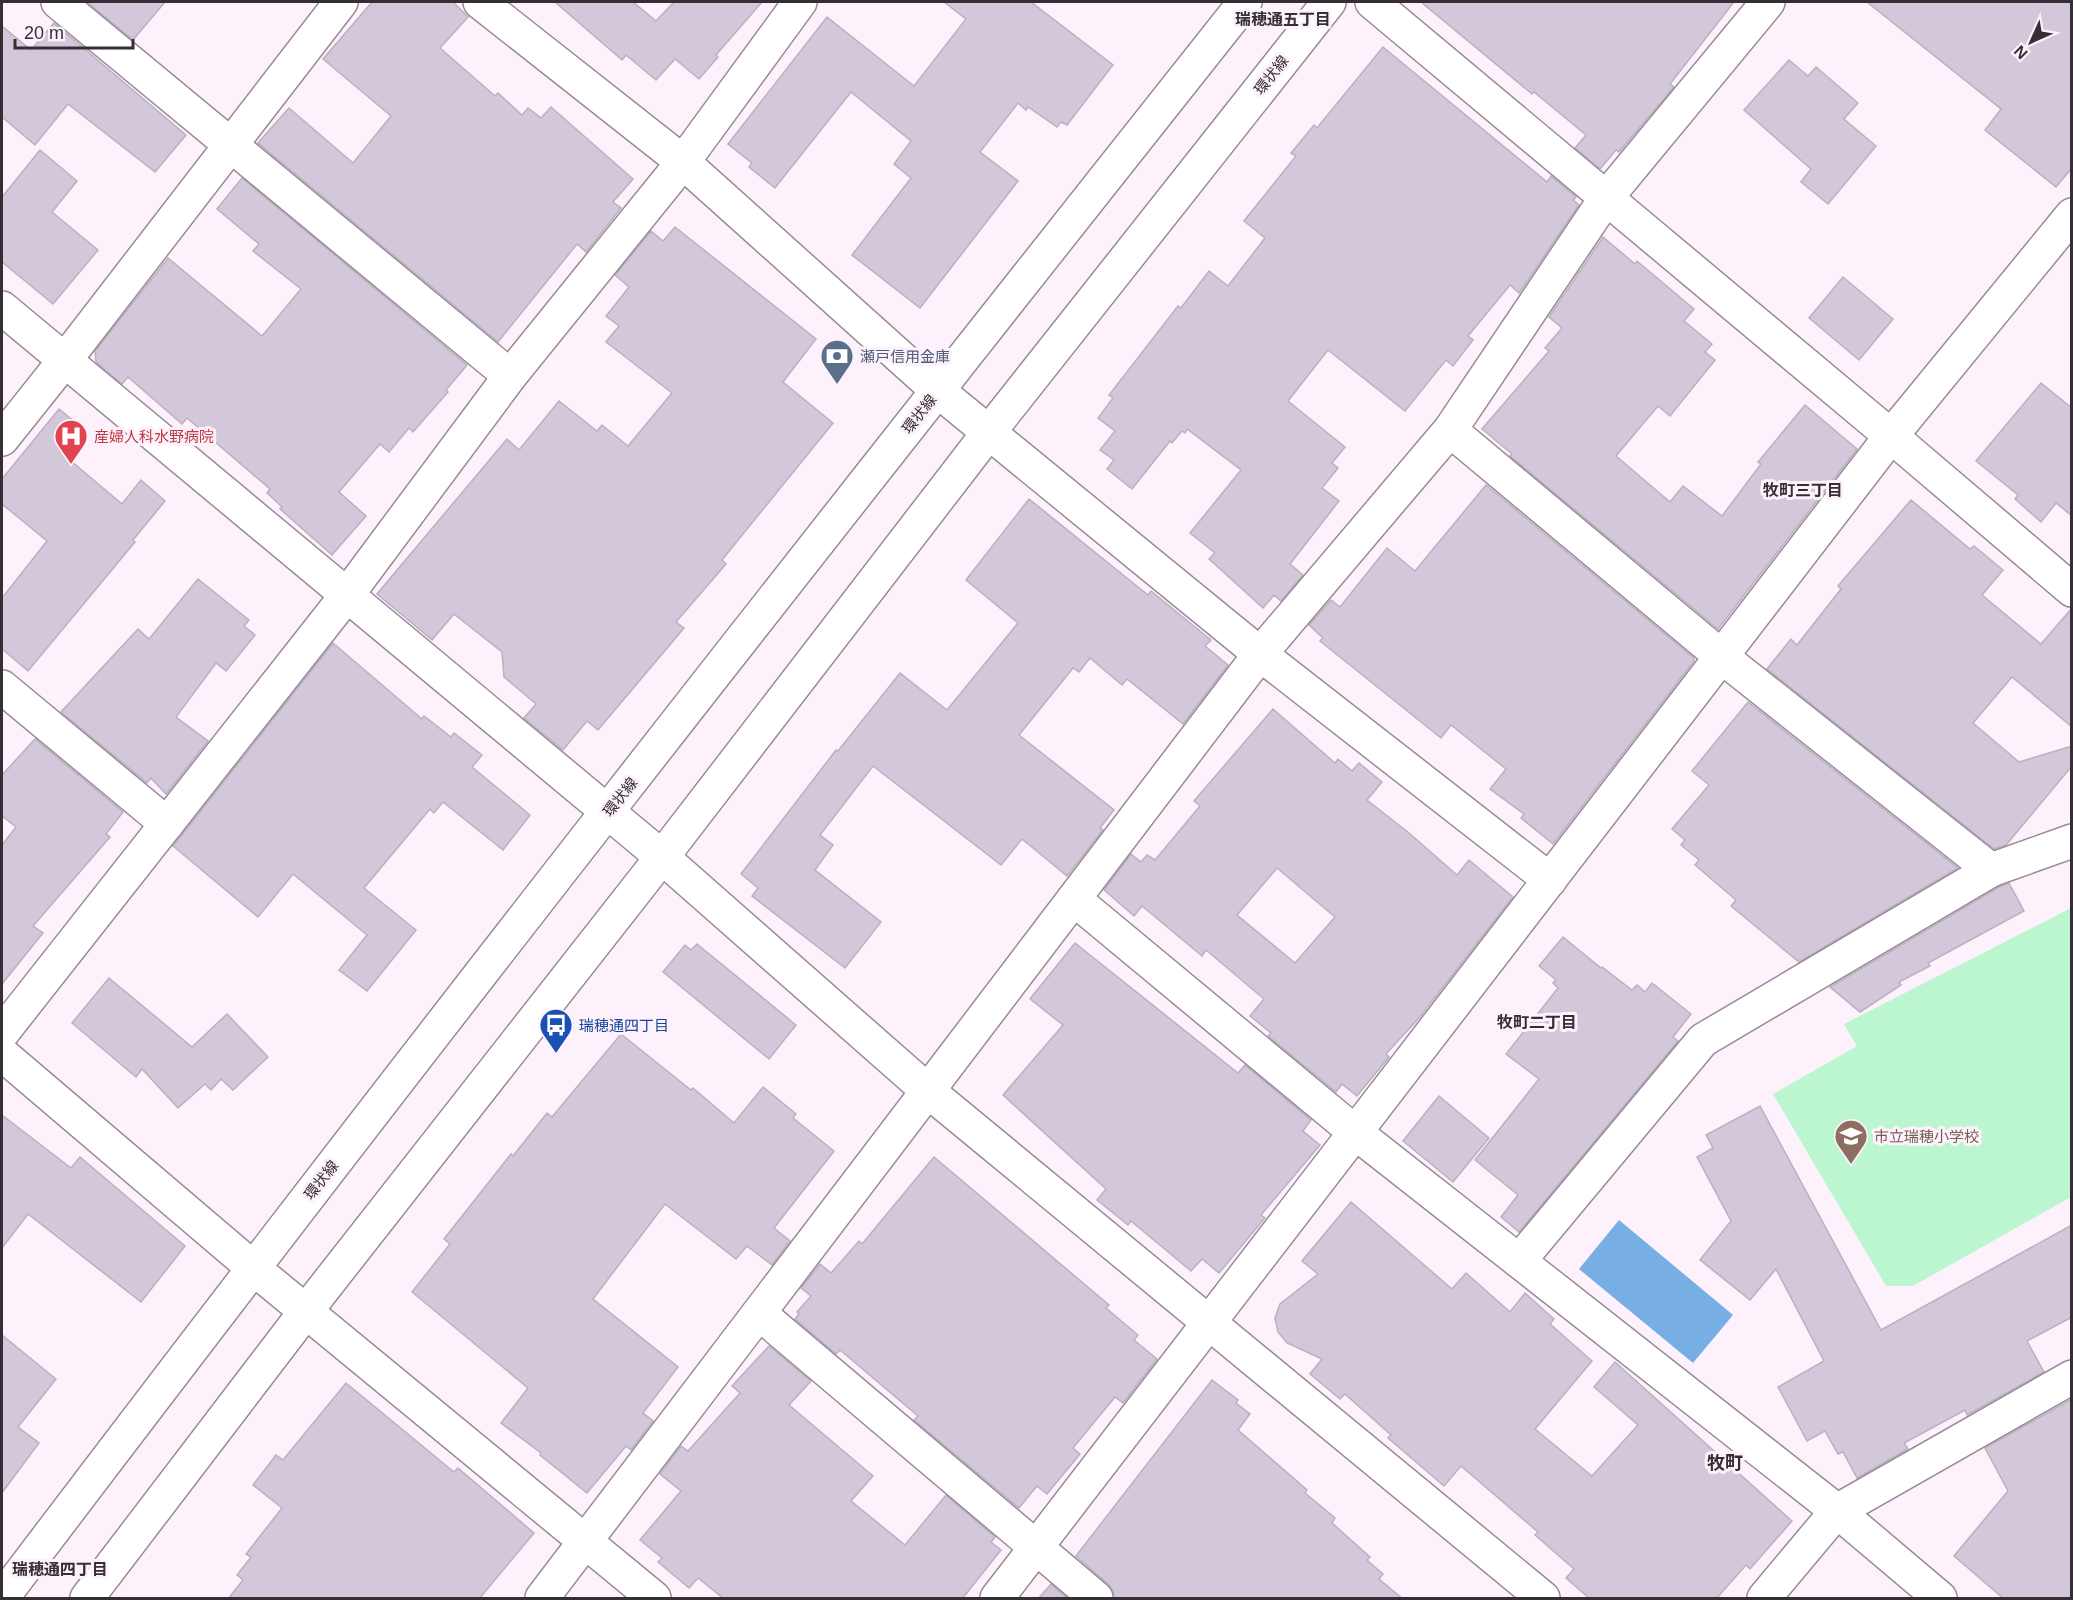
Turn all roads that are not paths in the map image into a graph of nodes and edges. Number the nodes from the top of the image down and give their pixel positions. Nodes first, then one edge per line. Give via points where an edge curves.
1 (58, 2) edge
2 (341, 2) edge
3 (480, 2) edge
4 (800, 2) edge
5 (1245, 2) edge
6 (1329, 2) edge
7 (1372, 2) edge
8 (1768, 2) edge
9 (231, 145) junction
10 (682, 162) junction
11 (1606, 198) junction
12 (2072, 215) edge
13 (2, 308) edge
14 (65, 360) junction
15 (510, 376) junction
16 (937, 390) junction
17 (1449, 430) junction
18 (989, 432) junction
19 (1891, 436) junction
20 (2, 439) edge
21 (2072, 590) edge
22 (347, 595) junction
23 (1260, 654) junction
24 (1722, 657) junction
25 (2, 687) edge
26 (608, 812) junction
27 (167, 824) junction
28 (2072, 841) edge
29 (662, 857) junction
30 (1991, 870) junction
31 (1550, 880) junction
32 (1074, 898) junction
33 (2, 1033) edge
34 (2, 1054) edge
35 (927, 1091) junction
36 (1356, 1133) junction
37 (1519, 1262) junction
38 (252, 1267) junction
39 (306, 1311) junction
40 (759, 1313) junction
41 (1209, 1324) junction
42 (2072, 1377) edge
43 (1837, 1511) junction
44 (585, 1542) junction
45 (1036, 1548) junction
46 (2, 1598) edge
47 (87, 1599) edge
48 (542, 1599) edge
49 (654, 1599) edge
50 (997, 1599) edge
51 (1096, 1599) edge
52 (1543, 1599) edge
53 (1764, 1599) edge
54 (1940, 1599) edge

1 - 9 street
2 - 9 street
3 - 10 street
4 - 10 street
5 - 16 street, 環状線
6 - 18 street, 環状線
7 - 11 street
8 - 11 street
9 - 14 street
9 - 15 street
10 - 15 street
10 - 16 street
11 - 17 street
11 - 19 street
12 - 19 street
13 - 14 street
14 - 20 street
14 - 22 street
15 - 22 street
16 - 18 street
16 - 26 street, 環状線
17 - 23 street
17 - 24 street
18 - 23 street
18 - 29 street, 環状線
19 - 21 street
19 - 24 street
22 - 26 street
22 - 27 street
23 - 31 street
23 - 32 street
24 - 30 street
24 - 31 street
25 - 27 street
26 - 29 street
26 - 38 street, 環状線
27 - 33 street
28 - 30 street
29 - 35 street
29 - 39 street, 環状線
30 - 37 street via 1704,1040
31 - 36 street
32 - 35 street
32 - 36 street
34 - 38 street
35 - 40 street
35 - 41 street
36 - 37 street
36 - 41 street
37 - 43 street
38 - 39 street
38 - 46 street, 環状線
39 - 44 street
39 - 47 street, 環状線
40 - 44 street
40 - 45 street
41 - 45 street
41 - 52 street
42 - 43 street
43 - 53 street
43 - 54 street
44 - 48 street
44 - 49 street
45 - 50 street
45 - 51 street

